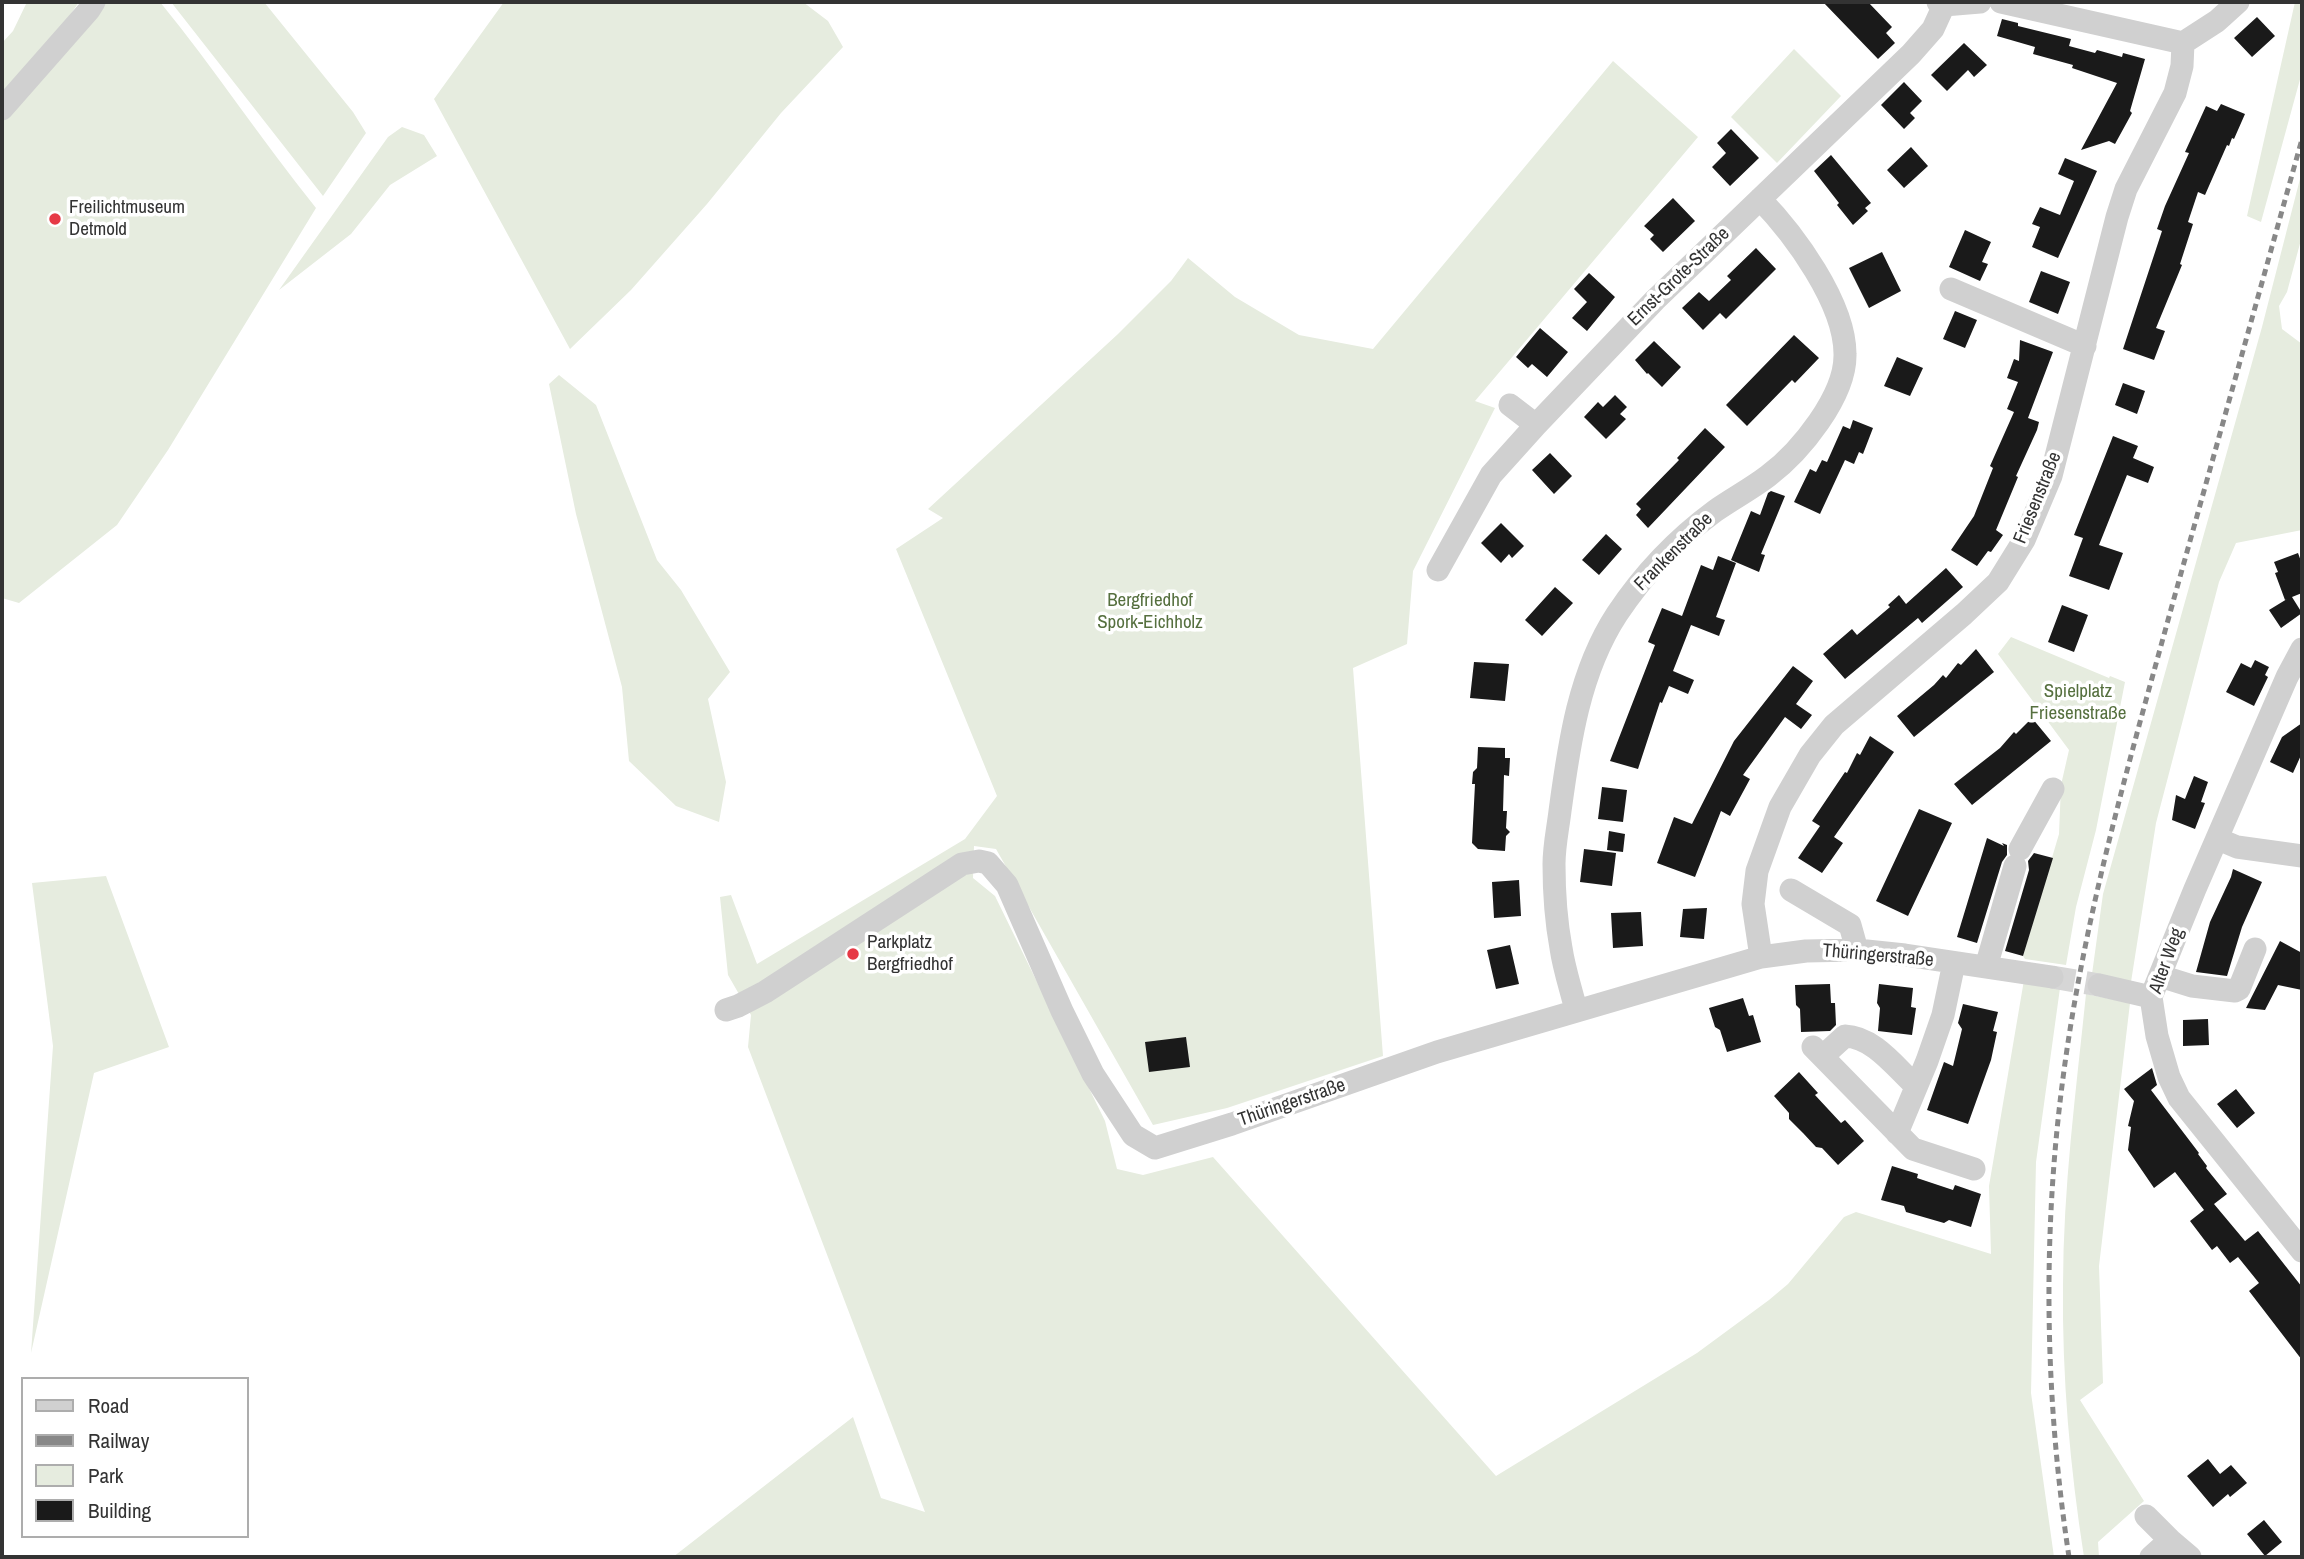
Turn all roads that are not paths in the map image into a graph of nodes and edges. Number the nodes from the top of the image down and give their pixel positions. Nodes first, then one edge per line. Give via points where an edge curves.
1 (94, 2) edge
2 (1980, 2) edge
3 (2001, 2) edge
4 (2238, 2) edge
5 (1941, 3) edge
6 (2183, 43) junction
7 (2, 109) edge
8 (1760, 199) junction
9 (1951, 289) dead end
10 (2085, 346) junction
11 (1510, 405) dead end
12 (1536, 425) junction
13 (1438, 570) dead end
14 (2302, 649) edge
15 (2053, 789) dead end
16 (2218, 839) junction
17 (2302, 856) edge
18 (1791, 890) dead end
19 (2255, 949) dead end
20 (1857, 950) junction
21 (1761, 957) junction
22 (1954, 963) junction
23 (1986, 967) junction
24 (2052, 977) tunnel mouth
25 (2099, 985) tunnel mouth
26 (2156, 987) junction
27 (726, 1010) dead end
28 (1576, 1010) junction
29 (1916, 1086) junction
30 (1897, 1133) junction
31 (1974, 1169) dead end
32 (2302, 1249) edge
33 (2146, 1516) dead end
34 (2181, 1549) edge
35 (2151, 1557) edge

1 - 7 street
2 - 5 street
3 - 6 street
4 - 6 street
5 - 8 street, Ernst-Grote-Straße via 1933,29 1911,54
6 - 10 street, Friesenstraße via 2175,93 2126,189
8 - 12 street, Ernst-Grote-Straße
8 - 28 street, Frankenstraße via 1801,249 1831,301 1845,354 1842,376 1821,421 1795,452 1668,552 1642,580 1596,653 1567,755 1554,861 1560,947
9 - 10 street
10 - 21 street, Friesenstraße via 2051,477 2024,540 1998,582 1834,725 1810,755 1780,807 1757,871 1754,904
11 - 12 street
12 - 13 street, Ernst-Grote-Straße via 1491,475
14 - 16 street, Alter Weg
15 - 23 street via 2018,857
16 - 17 street
16 - 26 street, Alter Weg
18 - 20 street via 1850,925
19 - 26 street via 2235,992
20 - 21 street, Thüringerstraße
20 - 22 street, Thüringerstraße
21 - 28 street, Thüringerstraße
22 - 23 street, Thüringerstraße
22 - 29 street via 1943,1015
23 - 24 street, Thüringerstraße
25 - 26 street
26 - 32 street, Alter Weg via 2157,1036 2179,1098
27 - 28 street, Thüringerstraße via 765,992 962,864 979,861 988,863 1007,885 1093,1074 1133,1135 1155,1147
29 - 30 street
29 - 30 street via 1858,1037 1845,1036 1818,1052
30 - 31 street via 1913,1149
33 - 34 street
34 - 35 street

